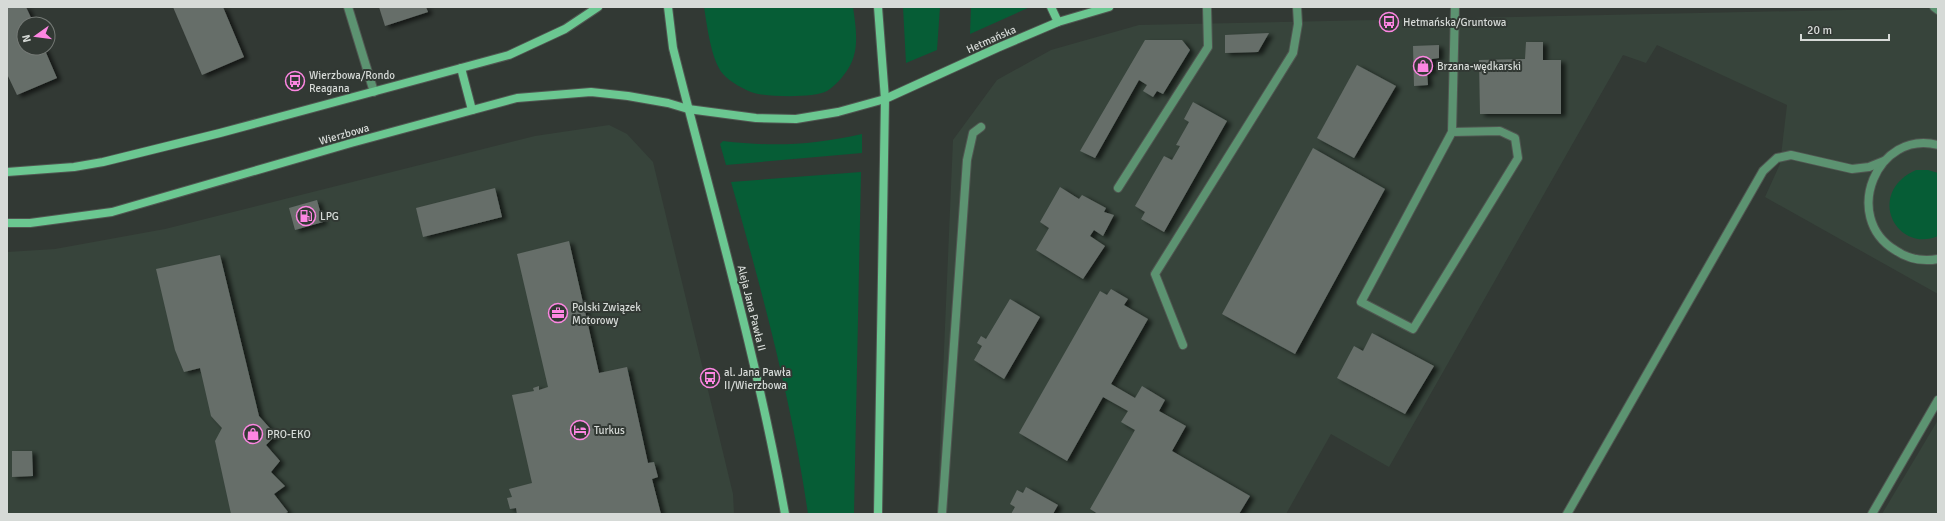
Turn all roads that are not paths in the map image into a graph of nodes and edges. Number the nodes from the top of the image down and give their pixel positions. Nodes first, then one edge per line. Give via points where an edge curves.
1 (348, 7) edge
2 (598, 7) edge
3 (668, 7) edge
4 (878, 7) edge
5 (1051, 7) edge
6 (1109, 7) edge
7 (1207, 7) edge
8 (1297, 7) edge
9 (1455, 7) edge
10 (1934, 7) edge
11 (1938, 10) edge
12 (1058, 22) junction
13 (461, 68) junction
14 (374, 92) junction
15 (885, 99) junction
16 (688, 109) junction
17 (472, 110) junction
18 (981, 127) dead end
19 (1452, 132) junction
20 (1936, 142) edge
21 (1884, 161) junction
22 (7, 172) edge
23 (1118, 188) dead end
24 (7, 223) edge
25 (1938, 258) edge
26 (1183, 345) dead end
27 (1938, 400) edge
28 (785, 514) edge
29 (878, 514) edge
30 (942, 514) edge
31 (1567, 514) edge
32 (1872, 514) edge

1 - 14 lane
2 - 13 main road via 565,30 509,55
3 - 16 main road, Aleja Jana Pawła II via 673,48
4 - 15 main road
5 - 12 main road
6 - 12 main road, Hetmańska
7 - 23 lane via 1208,47
8 - 26 lane via 1298,24 1293,53 1155,274
9 - 19 lane
10 - 11 lane
12 - 15 main road, Hetmańska
13 - 14 main road
13 - 17 main road
14 - 22 main road via 104,162
15 - 16 main road, Hetmańska via 838,112 796,119 756,118
15 - 29 main road
16 - 17 main road, Wierzbowa via 668,103 591,92 517,98
16 - 28 main road, Aleja Jana Pawła II via 750,345 772,439
17 - 24 main road, Wierzbowa via 112,212
18 - 30 lane via 973,133 967,160
19 - 19 lane via 1500,131 1515,138 1518,158 1413,329 1361,302
20 - 21 lane via 1915,144 1898,150
21 - 25 lane via 1871,181 1867,203 1872,226 1885,245 1905,257 1928,261
21 - 31 lane via 1868,168 1852,169 1791,155 1777,158 1763,171
27 - 32 lane

